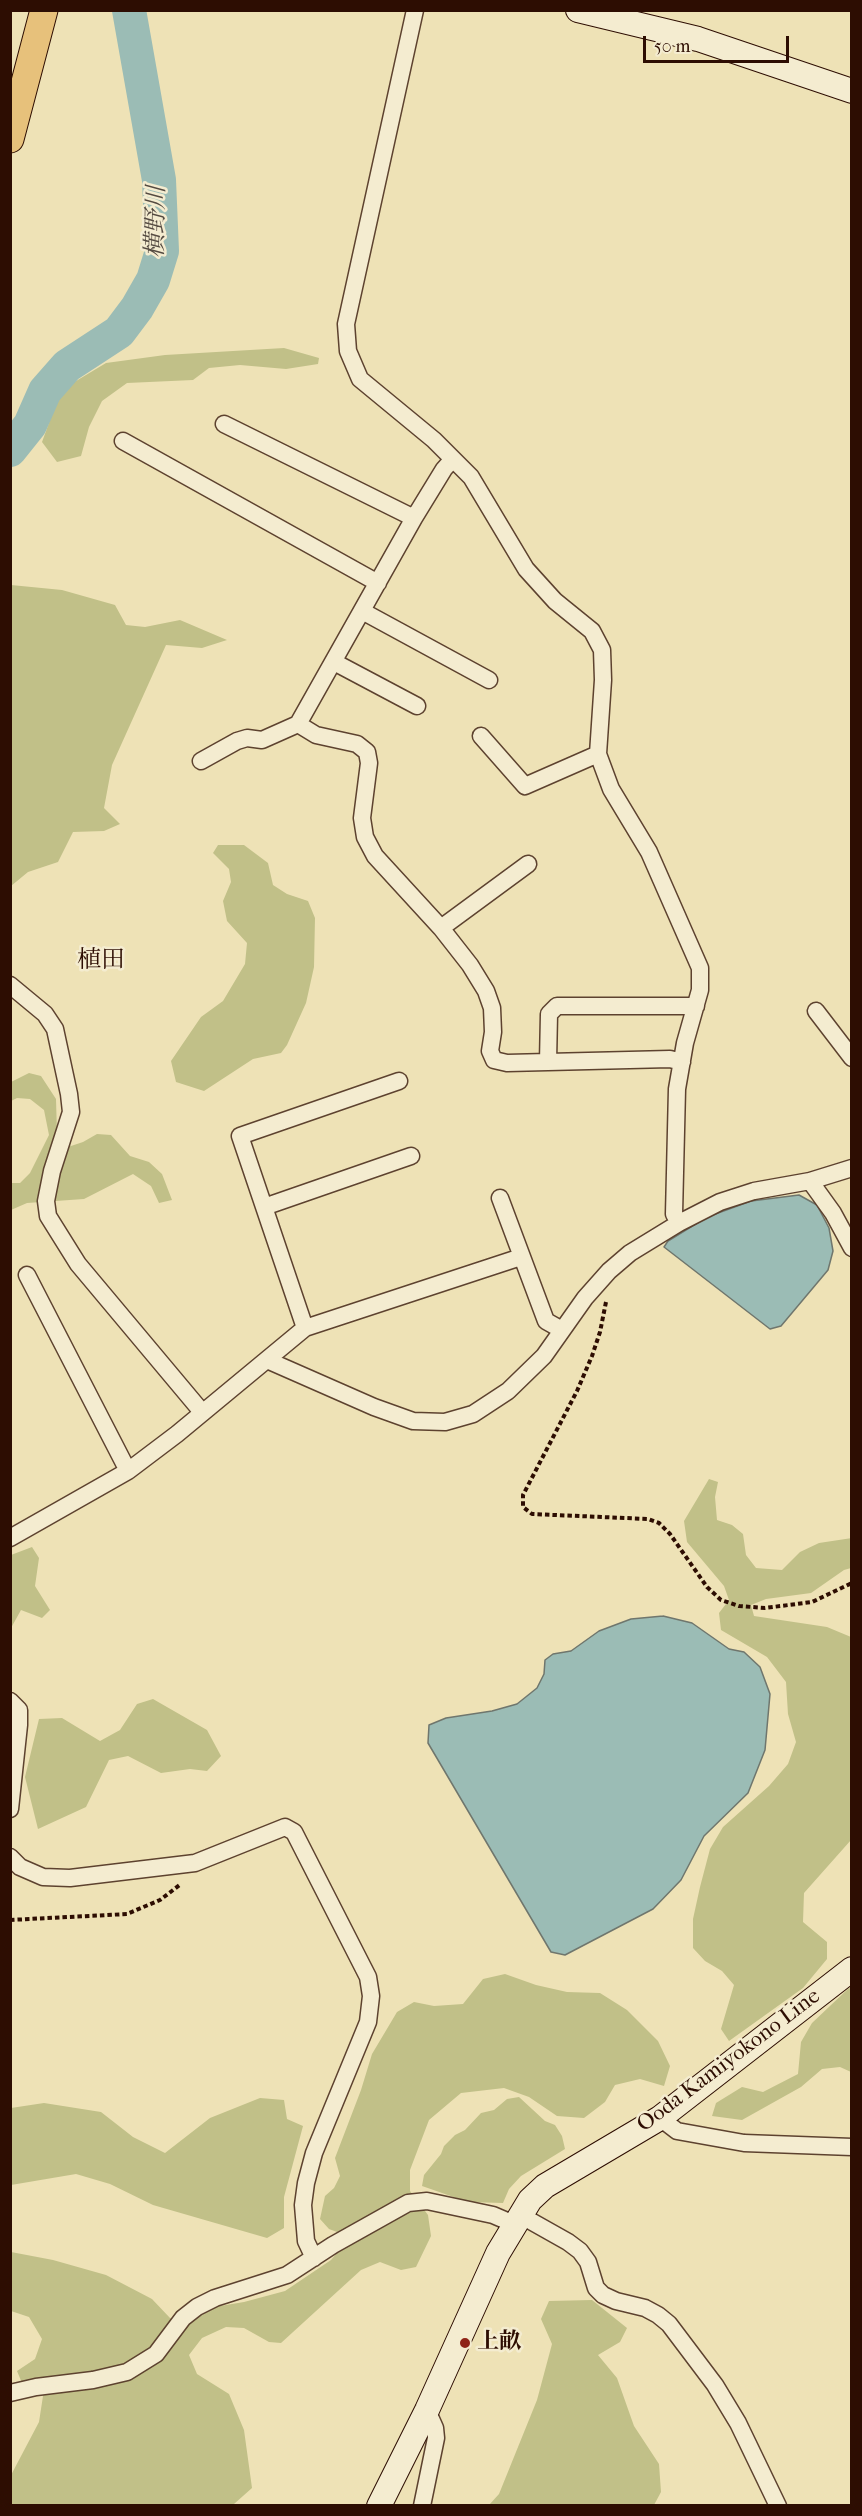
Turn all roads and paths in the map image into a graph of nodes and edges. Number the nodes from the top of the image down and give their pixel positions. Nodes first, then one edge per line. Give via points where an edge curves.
1 (44, 10) edge
2 (415, 10) edge
3 (578, 10) edge
4 (852, 91) edge
5 (11, 134) edge
6 (224, 424) dead end
7 (123, 441) dead end
8 (453, 459) junction
9 (414, 518) junction
10 (378, 583) junction
11 (362, 611) junction
12 (334, 662) junction
13 (489, 680) dead end
14 (417, 706) dead end
15 (298, 724) junction
16 (481, 736) dead end
17 (598, 754) junction
18 (201, 761) dead end
19 (528, 864) dead end
20 (441, 928) junction
21 (10, 985) edge
22 (696, 1006) junction
23 (816, 1011) dead end
24 (852, 1058) edge
25 (548, 1062) junction
26 (682, 1062) junction
27 (399, 1081) dead end
28 (411, 1155) dead end
29 (852, 1168) edge
30 (810, 1181) junction
31 (500, 1198) dead end
32 (264, 1207) junction
33 (679, 1223) junction
34 (852, 1248) edge
35 (520, 1257) junction
36 (609, 1271) junction
37 (27, 1275) dead end
38 (305, 1328) junction
39 (562, 1330) junction
40 (267, 1359) junction
41 (202, 1412) junction
42 (128, 1471) junction
43 (10, 1538) edge
44 (852, 1583) edge
45 (10, 1701) edge
46 (10, 1809) edge
47 (10, 1857) edge
48 (195, 1863) junction
49 (10, 1920) edge
50 (852, 1969) edge
51 (660, 2118) junction
52 (852, 2147) edge
53 (517, 2219) junction
54 (314, 2258) junction
55 (10, 2393) edge
56 (427, 2410) junction
57 (379, 2505) edge
58 (422, 2505) edge
59 (778, 2505) edge

1 - 5 main road
2 - 8 street via 346,324 348,351 360,379
3 - 4 main road via 698,39
6 - 9 street
7 - 10 street
8 - 9 street
8 - 17 street via 471,477 526,569 555,601 592,631 602,650
9 - 10 street
10 - 11 street
11 - 12 street
11 - 13 street
12 - 14 street
12 - 15 street
15 - 18 street via 262,740 237,741
15 - 20 street via 316,735 357,744 367,752 362,818 365,837 375,856
16 - 17 street via 525,786
17 - 22 street via 611,789 649,852 700,968
19 - 20 street
20 - 25 street via 486,991 492,1008 490,1051 494,1060
21 - 41 street via 45,1014 55,1029 69,1094 71,1112 52,1171 46,1201 48,1216 78,1264
22 - 25 street via 557,1006 549,1014
22 - 26 street
23 - 24 street
25 - 26 street
26 - 33 street via 677,1089 674,1214
27 - 32 street via 240,1136
28 - 32 street
29 - 30 street
30 - 33 street via 754,1191 720,1202
30 - 34 street
31 - 35 street
32 - 38 street
33 - 36 street
35 - 38 street
35 - 39 street via 546,1321
36 - 39 street
36 - 44 path via 600,1332 592,1356 522,1495 523,1507 532,1514 648,1519 659,1523 707,1587 721,1600 739,1606 765,1608 812,1602
37 - 42 street
38 - 40 street
39 - 40 street via 544,1356 508,1391 473,1414 445,1422 413,1421
40 - 41 street
41 - 42 street
42 - 43 street
45 - 46 street via 19,1710 19,1725
47 - 48 street via 20,1868 44,1877 70,1878
48 - 49 path via 185,1881 159,1900 127,1914
48 - 54 street via 285,1827 294,1832 368,1977 368,2022 314,2153 306,2183 306,2241
50 - 51 main road, Ooda Kamiyokono Line
51 - 52 street via 677,2131 744,2143
51 - 53 main road, Ooda Kamiyokono Line via 544,2186
53 - 54 street via 418,2201 401,2206
53 - 56 main road, Ooda Kamiyokono Line
53 - 59 street via 568,2242 580,2252 603,2295 645,2308 669,2324 732,2413
54 - 55 street via 287,2275 197,2307 183,2318 156,2354 127,2372
56 - 57 main road, Ooda Kamiyokono Line
56 - 58 street via 436,2438

